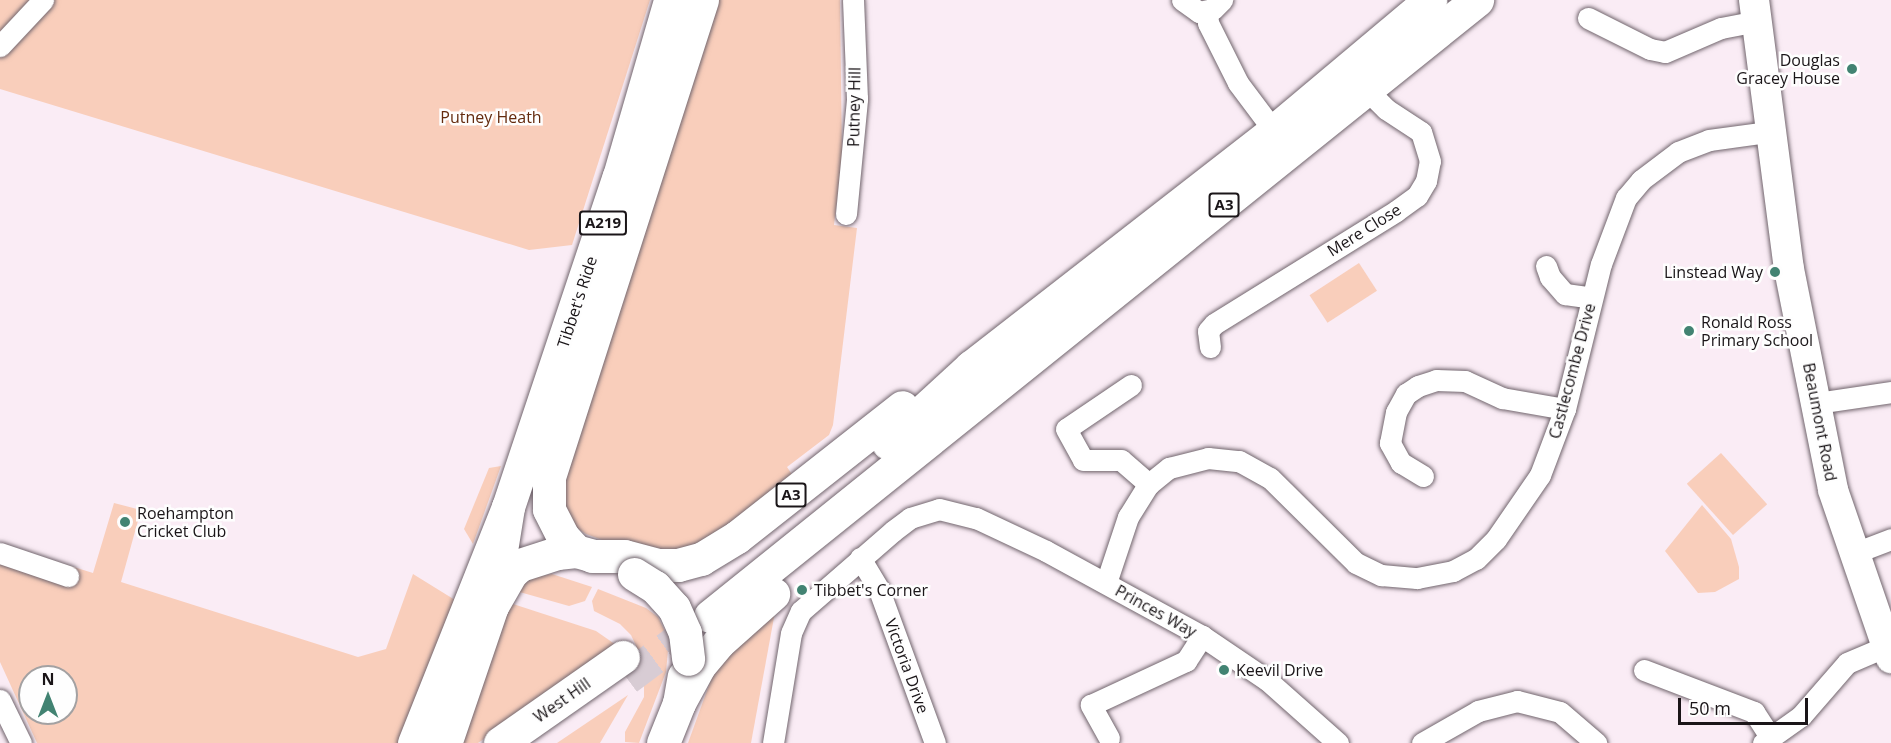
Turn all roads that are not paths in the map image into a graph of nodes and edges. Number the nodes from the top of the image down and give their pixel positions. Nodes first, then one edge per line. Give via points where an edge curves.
1 (43, 0) edge
2 (670, 0) edge
3 (702, 0) edge
4 (853, 0) edge
5 (1182, 0) edge
6 (1430, 0) edge
7 (1477, 0) edge
8 (1214, 6) edge
9 (1756, 10) edge
10 (1588, 18) dead end
11 (0, 46) edge
12 (1366, 89) junction
13 (1274, 130) junction
14 (1768, 132) junction
15 (846, 214) dead end
16 (1546, 266) dead end
17 (1593, 298) junction
18 (1210, 347) dead end
19 (971, 367) junction
20 (1131, 385) dead end
21 (1891, 392) edge
22 (1816, 403) junction
23 (969, 408) junction
24 (1565, 409) junction
25 (1423, 476) dead end
26 (1149, 484) junction
27 (508, 507) junction
28 (1891, 539) edge
29 (0, 553) edge
30 (584, 553) junction
31 (1852, 554) junction
32 (860, 558) junction
33 (757, 566) junction
34 (68, 576) dead end
35 (1106, 584) junction
36 (492, 606) junction
37 (704, 608) tunnel mouth
38 (1202, 636) junction
39 (1889, 652) edge
40 (1644, 670) dead end
41 (0, 700) edge
42 (669, 730) edge
43 (444, 735) edge
44 (1108, 738) dead end
45 (1767, 741) edge
46 (21, 743) edge
47 (414, 743) edge
48 (500, 743) edge
49 (537, 743) edge
50 (774, 743) edge
51 (935, 743) edge
52 (1338, 743) edge
53 (1422, 743) edge
54 (1596, 743) edge

1 - 11 street
2 - 27 main road, Tibbet's Ride / A219 via 619,176
3 - 30 main road, Tibbet's Ride / A219 via 549,477 549,508 563,537
4 - 15 street, Putney Hill via 857,99
5 - 8 street via 1191,9
6 - 13 main road, A3
7 - 12 main road, A3
8 - 13 street via 1208,22 1238,83
9 - 10 street via 1665,52 1650,49
9 - 14 street, Beaumont Road
12 - 18 street, Mere Close via 1386,109 1421,132 1430,161 1426,181 1417,196 1214,324 1209,332
12 - 23 main road, A3
13 - 19 main road, A3
14 - 17 street, Castlecombe Drive via 1693,145 1665,160 1641,180 1616,219
14 - 22 street, Beaumont Road
16 - 17 street via 1565,294
17 - 24 street, Castlecombe Drive
19 - 30 main road, A3 via 934,384 737,537 702,559 658,565 624,556
19 - 33 main road, A3
20 - 26 street via 1066,429 1083,460 1121,460
21 - 22 street
22 - 31 street, Beaumont Road via 1833,490
23 - 33 main road, A3
23 - 42 main road, A3 via 941,451 718,643 699,666
24 - 25 street via 1502,398 1465,381 1436,380 1418,386 1406,394 1396,412 1390,443 1401,463
24 - 26 street, Castlecombe Drive via 1540,476 1496,539 1465,566 1417,578 1381,575 1356,563 1270,478 1239,461 1198,460 1170,468
26 - 35 street, Castlecombe Drive via 1128,517
27 - 36 main road, Tibbet's Ride / A219
27 - 47 main road
28 - 31 street
29 - 34 street
30 - 36 main road, A219 via 520,565 503,583
30 - 42 main road, bridge via 634,574 655,587 674,608 685,633 688,659
31 - 39 street, Beaumont Road
32 - 35 street, Princes Way via 910,518 939,509 976,518
32 - 50 street via 822,590 796,621
32 - 51 street, Victoria Drive via 879,590
33 - 37 main road, A3
35 - 38 street, Princes Way
36 - 43 main road, A219
38 - 44 street via 1186,661 1091,705
38 - 52 street, Princes Way via 1267,680
39 - 45 street via 1847,663 1801,716
40 - 45 street via 1754,712
41 - 46 street
48 - 49 main road, West Hill via 625,668
53 - 54 street via 1478,711 1517,701 1560,712

